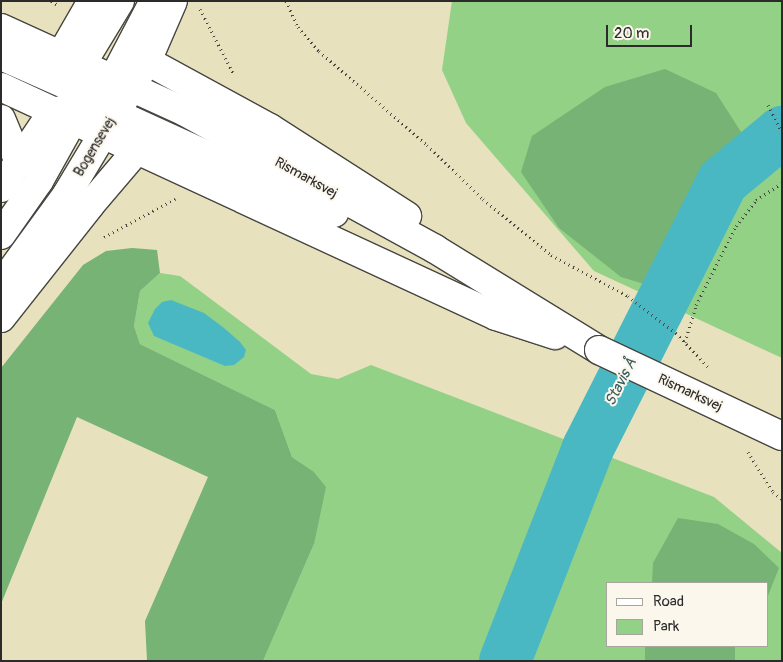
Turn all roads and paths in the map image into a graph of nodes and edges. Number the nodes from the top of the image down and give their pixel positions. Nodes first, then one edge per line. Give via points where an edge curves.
1 (92, 1) edge
2 (120, 1) edge
3 (154, 1) edge
4 (286, 1) edge
5 (185, 3) edge
6 (1, 28) edge
7 (1, 56) edge
8 (147, 61) junction
9 (238, 81) dead end
10 (1, 87) edge
11 (70, 91) junction
12 (112, 103) junction
13 (768, 105) dead end
14 (1, 119) edge
15 (782, 132) edge
16 (137, 150) junction
17 (19, 162) junction
18 (206, 182) junction
19 (782, 183) edge
20 (1, 188) edge
21 (1, 235) edge
22 (95, 242) dead end
23 (1, 285) edge
24 (1, 318) edge
25 (599, 350) junction
26 (782, 436) edge

1 - 11 main road
2 - 11 main road
3 - 12 main road
4 - 19 path via 298,27 319,51 427,145 483,199 551,255 628,296 685,343 696,305 736,226 756,200
5 - 8 main road, Bogensevej
5 - 9 path
6 - 11 main road, Rismarksvej
7 - 11 main road
8 - 12 main road, Bogensevej
8 - 25 main road via 270,128 363,185
10 - 11 main road, Rismarksvej
11 - 12 main road, Rismarksvej
11 - 12 main road, Rismarksvej
11 - 17 main road
11 - 21 main road via 39,181
12 - 16 main road, Rismarksvej
12 - 23 main road, Bogensevej via 67,194
12 - 25 main road, Rismarksvej via 184,112 435,249
13 - 15 path
14 - 17 main road
16 - 18 main road, Rismarksvej
16 - 24 main road via 90,204
17 - 20 main road
18 - 22 path
18 - 25 main road, Rismarksvej via 496,316
25 - 26 main road, Rismarksvej, bridge

